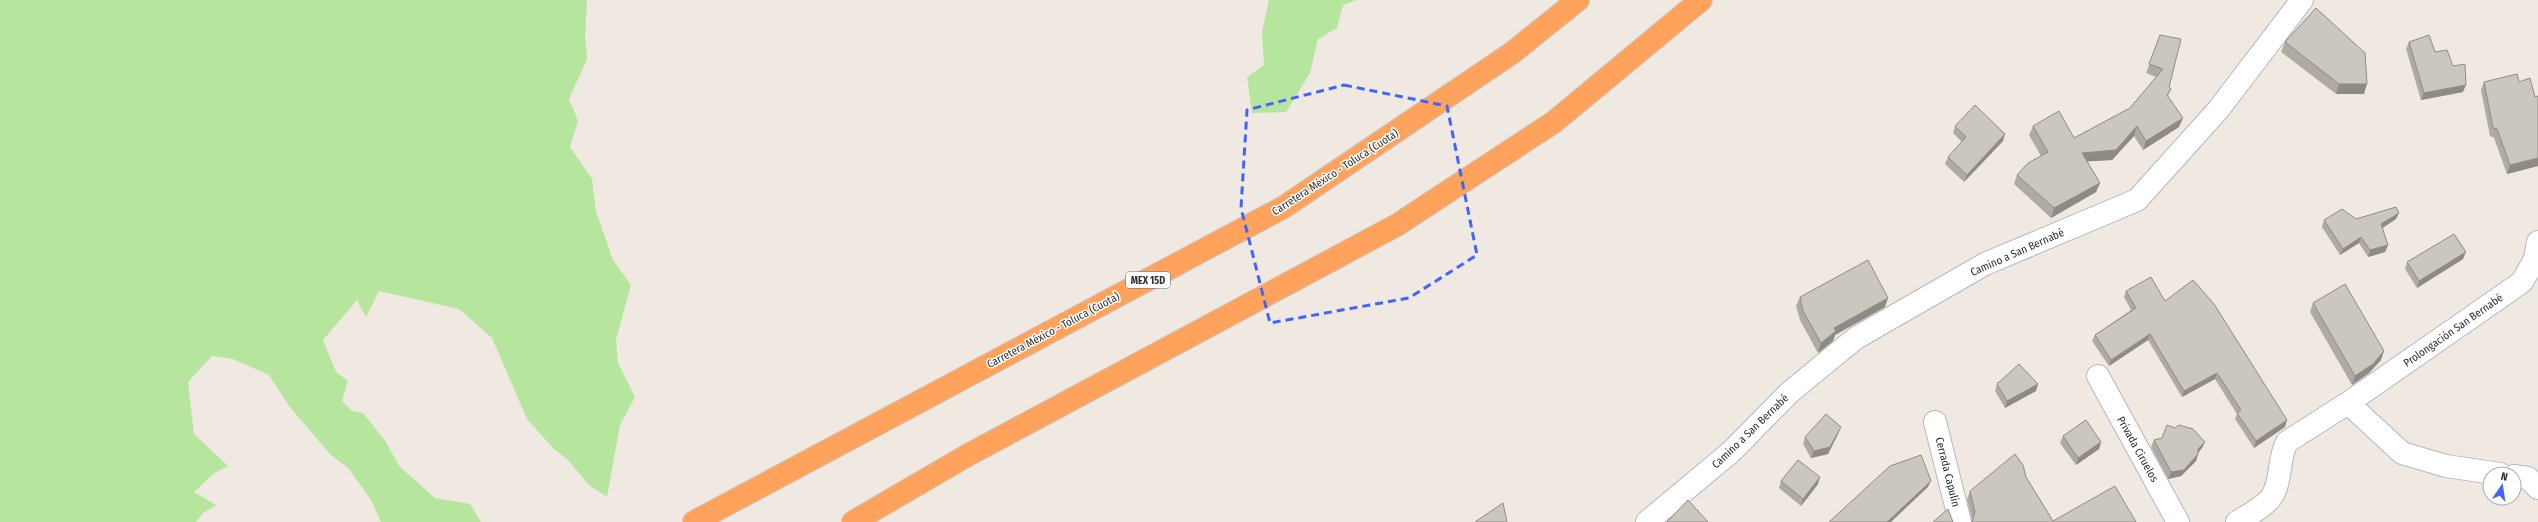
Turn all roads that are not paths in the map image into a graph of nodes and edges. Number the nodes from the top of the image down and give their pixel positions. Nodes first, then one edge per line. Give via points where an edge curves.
1 (1578, 0) edge
2 (1701, 0) edge
3 (2302, 0) edge
4 (2538, 242) edge
5 (2098, 376) dead end
6 (2348, 403) junction
7 (1935, 422) dead end
8 (2482, 471) edge
9 (2522, 477) edge
10 (2538, 488) edge
11 (694, 522) edge
12 (853, 522) edge
13 (1647, 522) edge
14 (1960, 522) edge
15 (2178, 522) edge
16 (2237, 522) edge

1 - 11 highway, Carretera México - Toluca (Cuota) / MEX 15D via 1512,53 1284,207
2 - 12 highway via 1554,122 1397,225 968,455
3 - 13 street, Camino a San Bernabé via 2218,110 2137,200 1985,264 1856,338 1790,392 1732,451
4 - 6 street, Prolongación San Bernabé via 2535,259 2522,282
5 - 15 street, Privada Ciruelos
6 - 8 street via 2402,453 2446,466
6 - 16 street, Prolongación San Bernabé via 2287,442 2282,452 2276,488 2268,501
7 - 14 street, Cerrada Capulin
9 - 10 street via 2528,478

